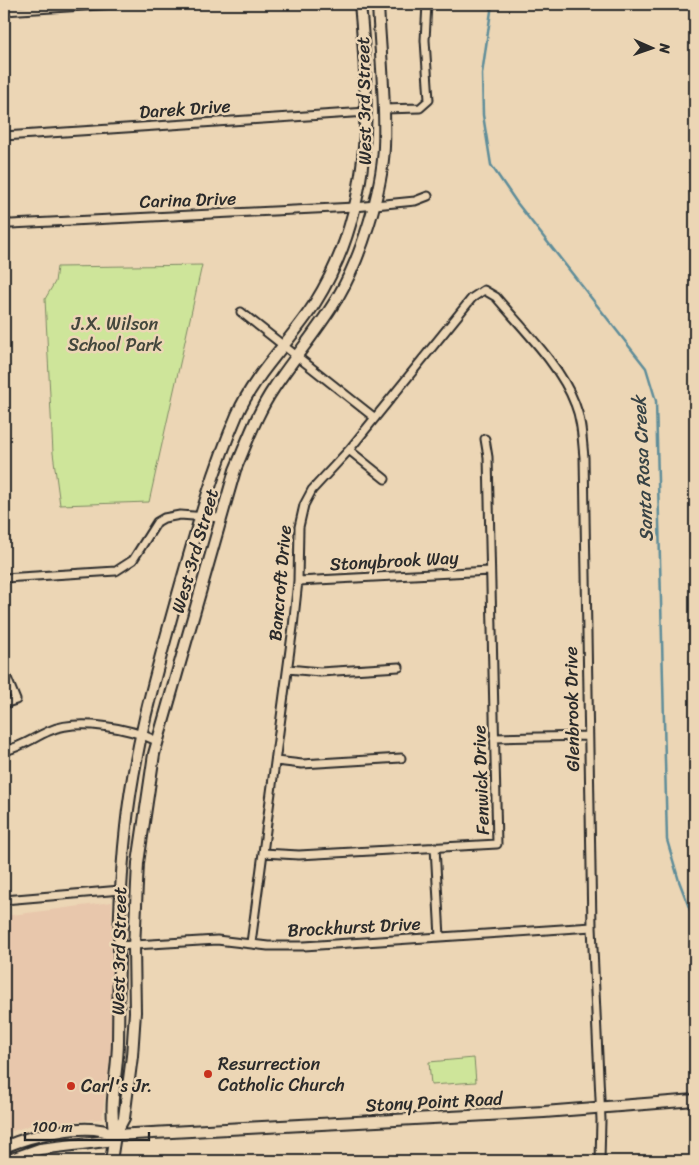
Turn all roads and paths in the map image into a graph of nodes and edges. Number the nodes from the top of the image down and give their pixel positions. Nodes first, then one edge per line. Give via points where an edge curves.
1 (63, 4) edge
2 (116, 4) edge
3 (360, 4) edge
4 (378, 4) edge
5 (427, 4) edge
6 (4, 11) edge
7 (384, 109) junction
8 (367, 112) junction
9 (4, 136) edge
10 (428, 196) dead end
11 (374, 205) junction
12 (355, 207) junction
13 (4, 222) edge
14 (484, 290) joint
15 (241, 312) dead end
16 (283, 345) junction
17 (297, 356) junction
18 (375, 418) junction
19 (485, 439) dead end
20 (349, 450) junction
21 (385, 479) dead end
22 (201, 516) junction
23 (220, 518) junction
24 (490, 571) junction
25 (4, 578) edge
26 (298, 581) junction
27 (399, 667) dead end
28 (288, 669) junction
29 (4, 679) edge
30 (4, 704) edge
31 (141, 734) junction
32 (588, 736) junction
33 (494, 738) junction
34 (157, 742) junction
35 (4, 752) edge
36 (401, 758) dead end
37 (276, 761) junction
38 (434, 847) junction
39 (264, 853) junction
40 (122, 890) junction
41 (4, 900) edge
42 (592, 927) junction
43 (440, 937) junction
44 (252, 944) junction
45 (118, 946) junction
46 (134, 946) junction
47 (695, 1100) edge
48 (600, 1106) junction
49 (115, 1135) junction
50 (4, 1147) edge
51 (6, 1161) edge
52 (112, 1161) edge
53 (600, 1161) edge

1 - 2 street
1 - 6 street
3 - 8 main road, West 3rd Street
4 - 7 main road, West 3rd Street
5 - 7 street via 425,40 429,100 420,108
7 - 11 main road, West 3rd Street via 384,149
8 - 9 street, Darek Drive
8 - 12 main road, West 3rd Street via 365,156
10 - 11 street, Carina Drive via 415,201
11 - 12 street, Carina Drive
11 - 17 main road, West 3rd Street via 340,292
12 - 13 street, Carina Drive
12 - 16 main road, West 3rd Street via 340,254 325,285
14 - 18 street, Bancroft Drive via 472,298
14 - 32 street, Glenbrook Drive via 496,297 555,369 576,405 584,467
15 - 16 street
16 - 17 street
16 - 22 main road, West 3rd Street via 239,410
17 - 18 street
17 - 23 main road, West 3rd Street via 273,389 252,427
18 - 20 street, Bancroft Drive
19 - 24 street, Fenwick Drive
20 - 21 street
20 - 26 street, Bancroft Drive via 312,490 304,505 299,527
22 - 23 street
22 - 25 street via 164,518 157,522 133,560 116,571
22 - 31 main road, West 3rd Street via 158,662
23 - 34 main road, West 3rd Street
24 - 26 street, Stonybrook Way
24 - 33 street, Fenwick Drive
26 - 28 street, Bancroft Drive
27 - 28 street via 320,672
28 - 37 street, Bancroft Drive
29 - 30 street via 7,678 16,700
31 - 34 street
31 - 35 street via 88,725 61,727
31 - 40 main road, West 3rd Street via 126,828
32 - 33 street
32 - 42 street, Glenbrook Drive
33 - 38 street, Fenwick Drive via 498,844
34 - 46 main road, West 3rd Street via 138,863
36 - 37 street via 302,764
37 - 39 street, Bancroft Drive
38 - 39 street, Fenwick Drive via 299,855
38 - 43 street
39 - 44 street, Bancroft Drive
40 - 41 street
40 - 45 main road, West 3rd Street
42 - 43 street, Brockhurst Drive
42 - 48 street, Glenbrook Drive
43 - 44 street, Brockhurst Drive via 304,946
44 - 46 street, Brockhurst Drive via 203,940
45 - 46 street, Brockhurst Drive
45 - 49 main road, West 3rd Street via 118,1052 111,1118
46 - 49 main road, West 3rd Street via 132,1056 124,1118
47 - 48 main road, Stony Point Road
48 - 49 main road, Stony Point Road via 544,1112
48 - 53 street, Glenbrook Drive
49 - 50 main road, Stony Point Road via 106,1130 56,1132
49 - 51 main road, Stony Point Road via 106,1141 40,1149
49 - 52 main road, West 3rd Street

